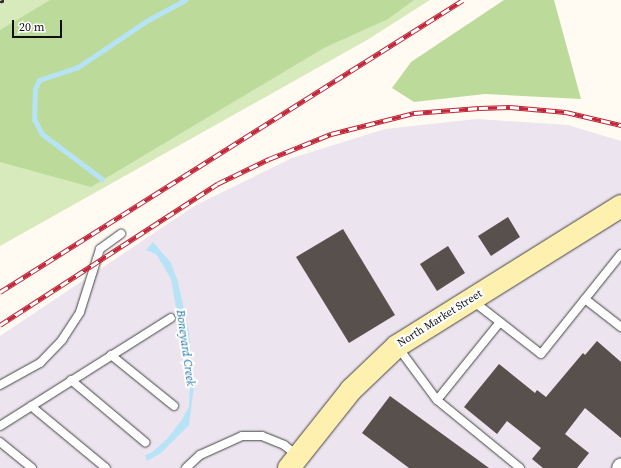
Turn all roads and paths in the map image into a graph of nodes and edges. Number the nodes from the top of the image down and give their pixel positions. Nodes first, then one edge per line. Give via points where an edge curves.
1 (5, 0) edge
2 (0, 2) edge
3 (621, 206) edge
4 (121, 234) dead end
5 (621, 254) edge
6 (585, 298) junction
7 (471, 299) junction
8 (171, 318) dead end
9 (500, 322) junction
10 (621, 327) edge
11 (397, 346) junction
12 (112, 355) junction
13 (71, 380) junction
14 (0, 385) edge
15 (437, 400) junction
16 (31, 406) junction
17 (174, 406) dead end
18 (0, 426) edge
19 (0, 442) edge
20 (145, 442) dead end
21 (293, 462) edge
22 (32, 468) edge
23 (106, 468) edge
24 (186, 468) edge
25 (520, 468) edge

1 - 2 path
3 - 7 street, North Market Street
4 - 14 lane via 100,249 80,312 62,340 40,363
5 - 6 lane
6 - 9 lane via 541,354
6 - 10 lane
7 - 9 lane
7 - 11 street, North Market Street
8 - 12 lane
9 - 15 lane
11 - 15 lane
11 - 21 street, North Market Street via 351,390
12 - 13 lane
12 - 17 lane
13 - 16 lane
13 - 20 lane
15 - 25 lane
16 - 18 lane
16 - 23 lane
19 - 22 lane
21 - 24 lane via 284,445 262,436 242,436 200,455

